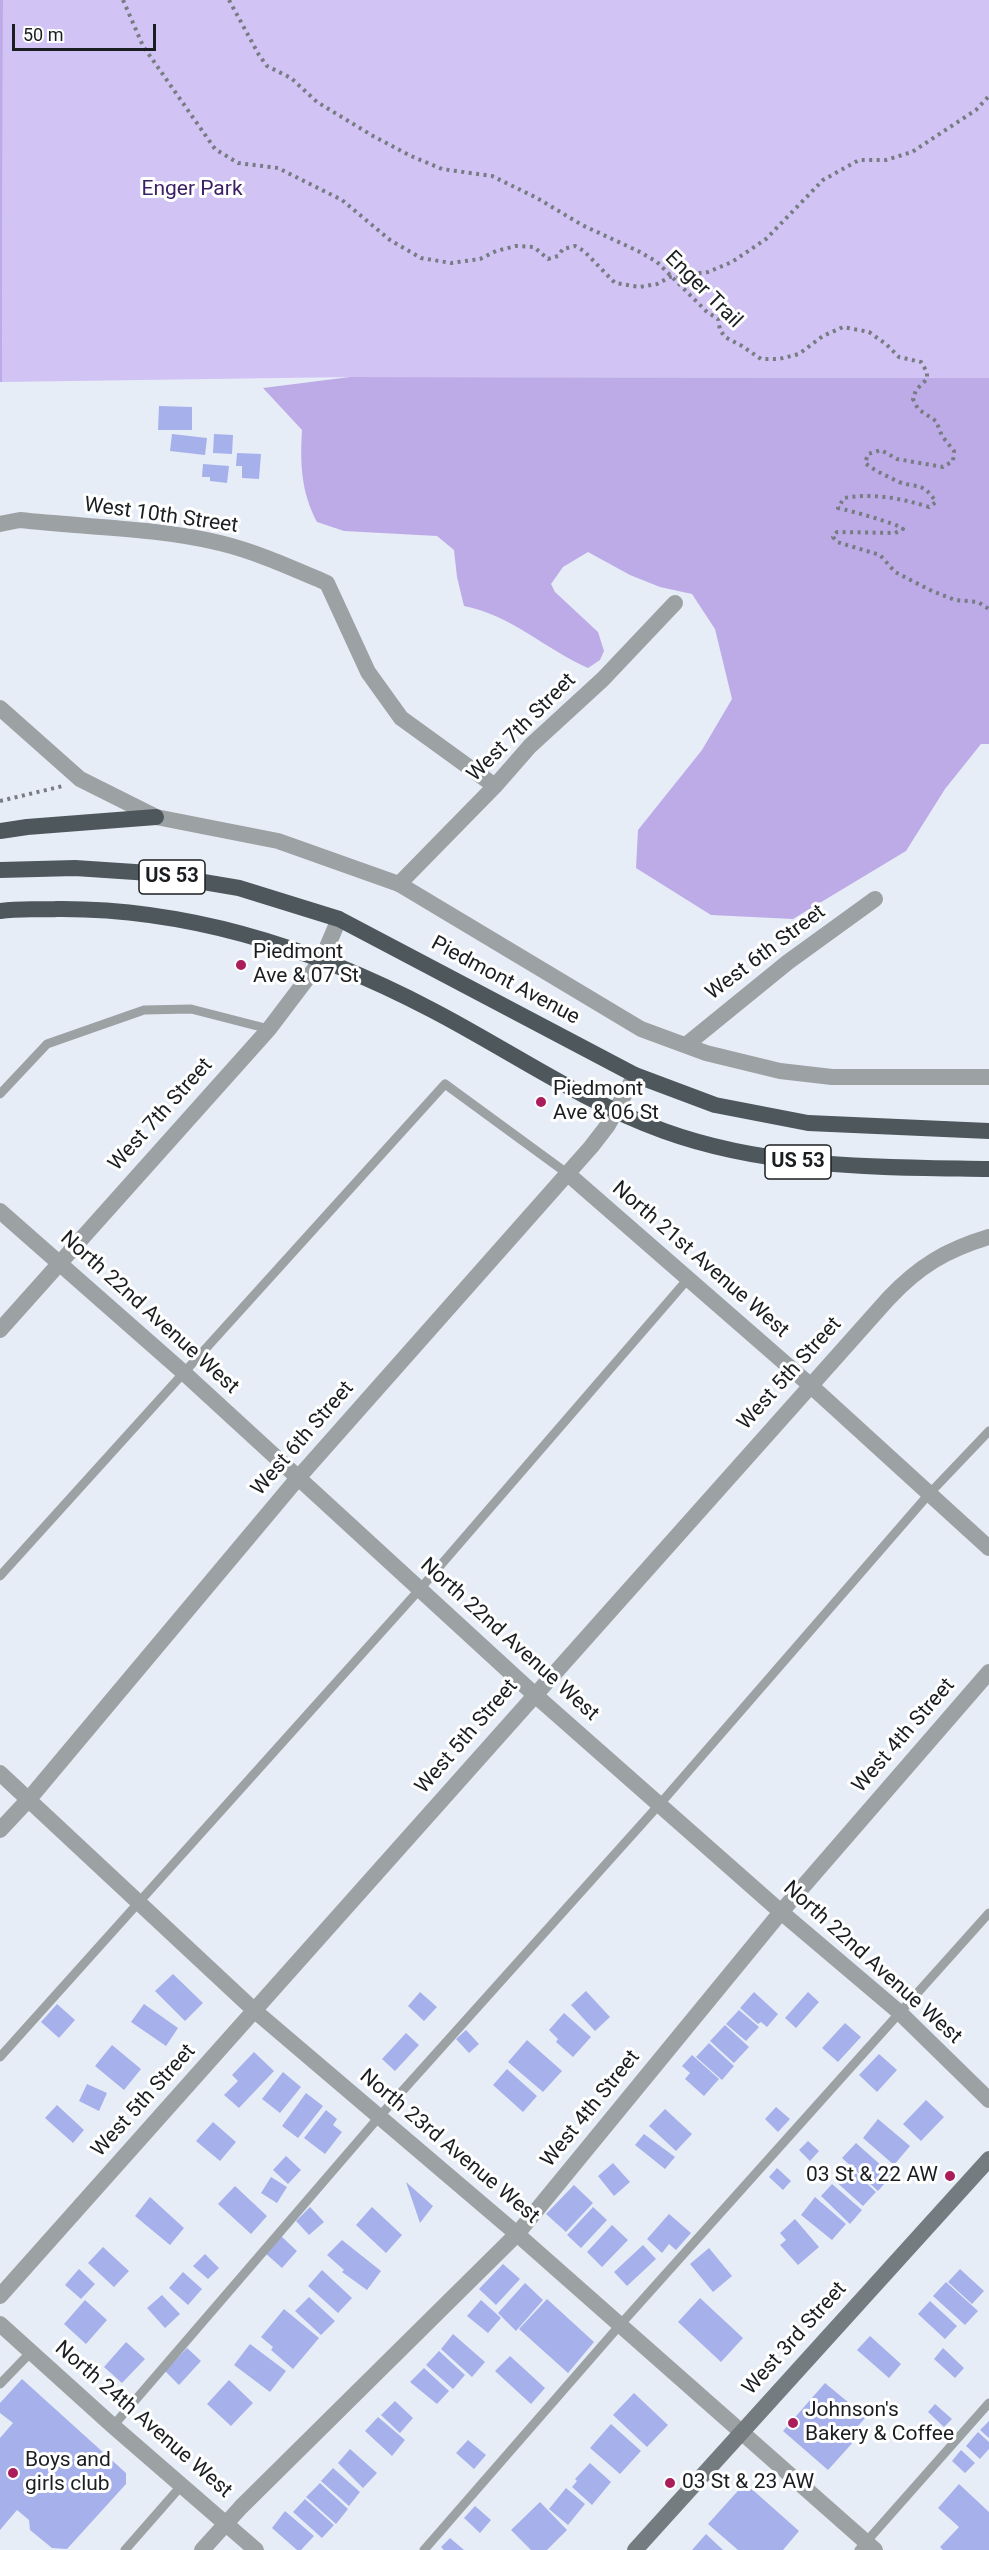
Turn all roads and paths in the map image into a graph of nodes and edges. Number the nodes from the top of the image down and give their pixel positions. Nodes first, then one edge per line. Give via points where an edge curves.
1 (123, 0) edge
2 (229, 0) edge
3 (989, 96) edge
4 (670, 277) junction
5 (0, 524) edge
6 (675, 603) dead end
7 (989, 609) edge
8 (0, 708) edge
9 (80, 779) junction
10 (495, 786) junction
11 (0, 801) edge
12 (156, 818) junction
13 (0, 831) edge
14 (0, 870) edge
15 (399, 884) junction
16 (875, 899) dead end
17 (0, 911) edge
18 (339, 919) junction
19 (322, 959) junction
20 (269, 1029) junction
21 (686, 1045) junction
22 (635, 1075) junction
23 (989, 1077) edge
24 (0, 1094) edge
25 (615, 1112) junction
26 (989, 1131) edge
27 (989, 1169) edge
28 (568, 1174) junction
29 (0, 1211) edge
30 (989, 1238) edge
31 (58, 1263) junction
32 (687, 1280) junction
33 (0, 1330) edge
34 (183, 1371) junction
35 (810, 1385) junction
36 (989, 1431) edge
37 (298, 1478) junction
38 (929, 1494) junction
39 (989, 1548) edge
40 (0, 1576) edge
41 (420, 1589) junction
42 (989, 1672) edge
43 (535, 1695) junction
44 (0, 1773) edge
45 (29, 1799) junction
46 (659, 1805) junction
47 (0, 1830) edge
48 (138, 1901) junction
49 (781, 1912) junction
50 (989, 1913) edge
51 (255, 2011) junction
52 (899, 2012) junction
53 (0, 2057) edge
54 (989, 2100) edge
55 (379, 2117) junction
56 (989, 2159) edge
57 (517, 2234) junction
58 (0, 2296) edge
59 (0, 2324) edge
60 (620, 2325) junction
61 (31, 2352) junction
62 (0, 2384) edge
63 (989, 2403) edge
64 (113, 2426) junction
65 (740, 2432) junction
66 (182, 2485) junction
67 (226, 2522) junction
68 (867, 2547) edge
69 (124, 2550) edge
70 (202, 2550) edge
71 (256, 2550) edge
72 (424, 2550) edge
73 (634, 2550) edge

1 - 4 path via 143,46 215,149 238,163 278,168 342,200 390,240 421,258 451,263 480,259 516,246 534,247 548,259 575,246 615,283 639,287
2 - 4 path, Enger Trail via 267,66 291,78 317,102 392,146 442,169 492,176 537,198 657,262
3 - 4 path via 976,110 912,152 886,160 860,160 823,180 766,239 732,262 708,272
4 - 7 path, Enger Trail via 718,319 725,337 760,359 799,354 843,327 869,332 899,357 921,362 927,379 913,399 918,409 936,422 954,451 953,461 943,467 897,459 881,450 868,454 865,463 900,482 920,485 936,502 929,507 893,497 844,498 838,508 897,524 903,530 837,532 833,537 837,542 880,555 896,572 932,591 955,600 978,602
5 - 10 street, West 10th Street via 20,520 219,543 266,557 327,584 368,672 401,718
6 - 10 street, West 7th Street via 603,679 530,746
8 - 9 street, Piedmont Avenue
9 - 11 path
9 - 12 street, Piedmont Avenue
10 - 15 street, West 7th Street
12 - 13 highway
12 - 15 street, Piedmont Avenue via 278,841
14 - 18 highway, Piedmont Avenue / US 53 via 75,868 150,873 239,888
15 - 21 street, Piedmont Avenue via 641,1029
16 - 21 street, West 6th Street via 780,968
17 - 19 highway, US 53 via 133,912 233,930
18 - 19 street, West 7th Street
18 - 22 highway, Piedmont Avenue / US 53
19 - 20 street, West 7th Street
19 - 25 highway, US 53 via 432,1009
20 - 24 lane via 191,1009 144,1010 48,1044
20 - 31 street, West 7th Street
21 - 23 street, Piedmont Avenue via 744,1064 832,1077
22 - 25 street, West 6th Street
22 - 26 highway, Piedmont Avenue / US 53 via 715,1105 790,1121
25 - 27 highway, US 53 via 685,1138 779,1159 851,1166
25 - 28 street, West 6th Street
28 - 32 street, North 21st Avenue West
28 - 34 lane via 445,1084
28 - 37 street, West 6th Street
29 - 31 street, North 22nd Avenue West
30 - 35 street, West 5th Street via 941,1255 912,1274
31 - 33 street, West 7th Street
31 - 34 street, North 22nd Avenue West
32 - 35 street, North 21st Avenue West
32 - 41 lane
34 - 37 street, North 22nd Avenue West
34 - 40 lane
35 - 38 street, North 21st Avenue West
35 - 43 street, West 5th Street
36 - 38 lane
37 - 41 street, North 22nd Avenue West
37 - 45 street, West 6th Street
38 - 39 street, North 21st Avenue West
38 - 46 lane
41 - 43 street, North 22nd Avenue West
41 - 48 lane
42 - 49 street, West 4th Street
43 - 46 street, North 22nd Avenue West
43 - 51 street, West 5th Street
44 - 45 street, North 23rd Avenue West
45 - 47 street, West 6th Street
45 - 48 street, North 23rd Avenue West
46 - 49 street, North 22nd Avenue West
46 - 55 lane
48 - 51 street, North 23rd Avenue West
48 - 53 lane
49 - 52 street, North 22nd Avenue West
49 - 57 street, West 4th Street
50 - 52 lane
51 - 55 street, North 23rd Avenue West
51 - 58 street, West 5th Street
52 - 54 street, North 22nd Avenue West
52 - 60 lane
55 - 57 street, North 23rd Avenue West
55 - 64 lane
56 - 65 main road, West 3rd Street
57 - 60 street, North 23rd Avenue West
57 - 67 street, West 4th Street
59 - 61 street, North 24th Avenue West
60 - 65 street, North 23rd Avenue West
60 - 72 lane
61 - 62 lane
61 - 64 street, North 24th Avenue West
63 - 68 lane
64 - 66 street, North 24th Avenue West
65 - 68 street, North 23rd Avenue West
65 - 73 main road, West 3rd Street
66 - 67 street, North 24th Avenue West
66 - 69 lane
67 - 70 street, West 4th Street
67 - 71 street, North 24th Avenue West

